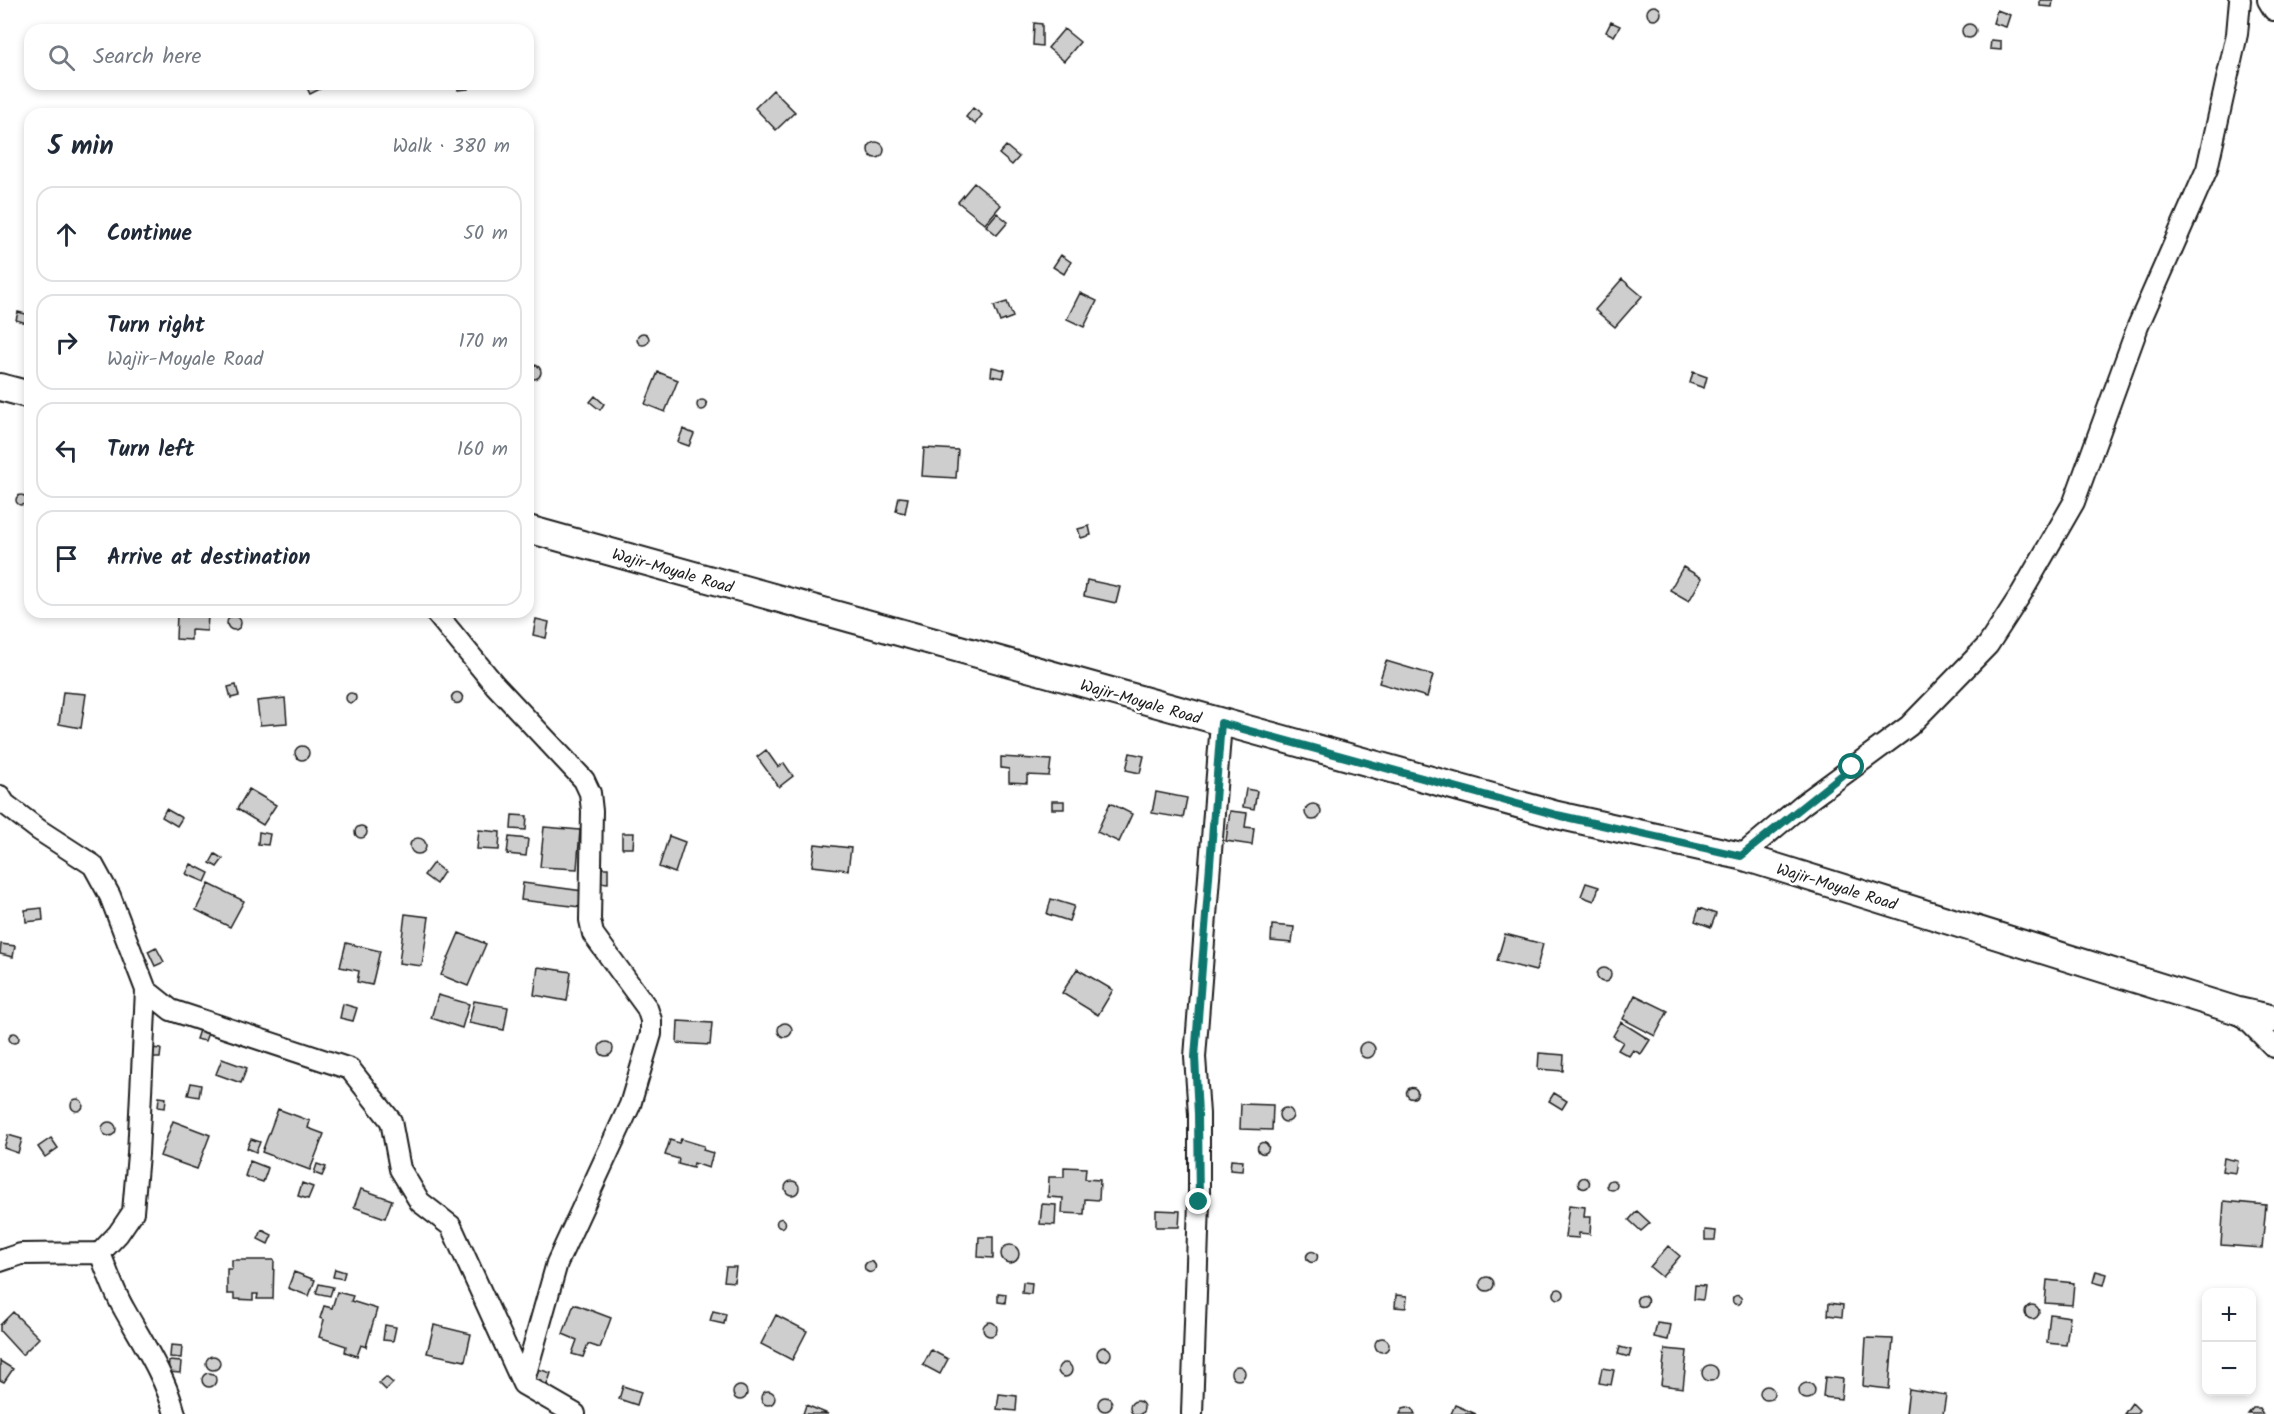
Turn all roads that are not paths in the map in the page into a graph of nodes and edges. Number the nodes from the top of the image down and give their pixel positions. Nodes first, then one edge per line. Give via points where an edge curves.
1 (2240, 0) edge
2 (2268, 0) edge
3 (2274, 10) edge
4 (0, 387) edge
5 (24, 393) edge
6 (534, 531) edge
7 (440, 618) edge
8 (1221, 723) junction
9 (0, 796) edge
10 (1741, 856) junction
11 (147, 990) junction
12 (2238, 1011) junction
13 (2274, 1019) edge
14 (2274, 1047) edge
15 (99, 1253) junction
16 (0, 1261) edge
17 (523, 1384) junction
18 (175, 1414) edge
19 (575, 1414) edge
20 (1192, 1414) edge

1 - 10 street via 2238,34 2207,169 2138,326 2074,502 2027,584 1988,645 1909,726 1802,805
2 - 3 street
4 - 5 main road
6 - 8 main road, Wajir-Moyale Road
7 - 17 street via 495,685 584,780 592,811 593,934 647,1008 651,1020 651,1034 630,1105 557,1263
8 - 10 main road, Wajir-Moyale Road via 1557,815
8 - 20 street via 1195,1057 1199,1202
9 - 11 street via 39,830 93,865 110,896
10 - 12 main road, Wajir-Moyale Road
11 - 15 street via 133,1212
11 - 17 street via 171,1010 350,1070 391,1121 400,1169 420,1202 451,1226
12 - 13 main road, Wajir-Moyale Road
12 - 14 street
15 - 16 street via 21,1254
15 - 18 street via 123,1307 148,1348
17 - 19 street

